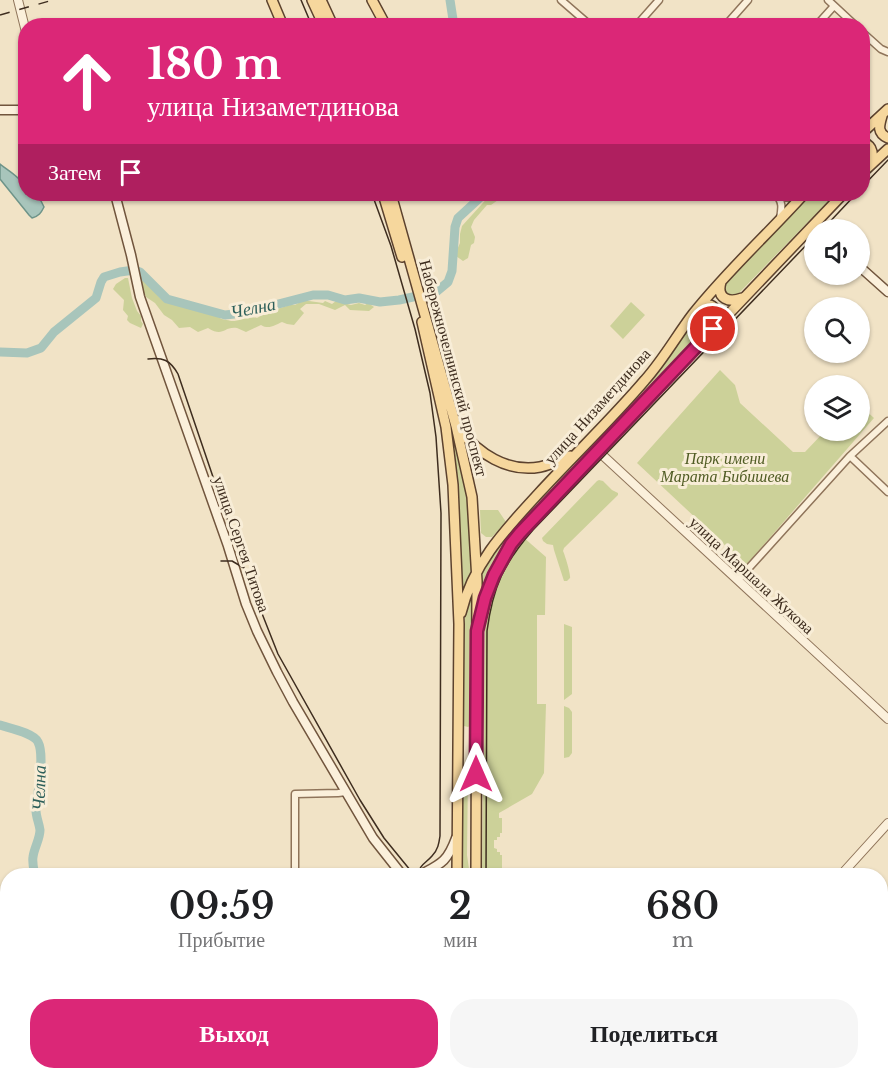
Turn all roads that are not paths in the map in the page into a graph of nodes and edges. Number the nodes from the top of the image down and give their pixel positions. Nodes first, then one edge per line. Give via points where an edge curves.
1 (18, 0) edge
2 (272, 0) edge
3 (312, 0) edge
4 (321, 0) edge
5 (372, 0) edge
6 (561, 0) edge
7 (659, 0) edge
8 (748, 0) edge
9 (828, 0) edge
10 (834, 6) junction
11 (22, 18) edge
12 (280, 18) edge
13 (320, 18) edge
14 (329, 18) edge
15 (382, 18) edge
16 (582, 18) edge
17 (643, 18) edge
18 (732, 18) edge
19 (823, 18) edge
20 (847, 18) edge
21 (870, 39) edge
22 (888, 52) edge
23 (0, 110) edge
24 (18, 110) edge
25 (885, 111) edge
26 (870, 125) edge
27 (888, 138) edge
28 (870, 146) edge
29 (888, 149) edge
30 (870, 162) edge
31 (870, 165) edge
32 (117, 201) edge
33 (385, 201) edge
34 (393, 201) edge
35 (779, 201) edge
36 (797, 201) edge
37 (837, 201) edge
38 (780, 219) junction
39 (821, 219) edge
40 (804, 237) edge
41 (406, 260) junction
42 (870, 276) edge
43 (722, 280) junction
44 (888, 292) edge
45 (744, 297) junction
46 (693, 314) junction
47 (423, 317) junction
48 (713, 329) junction
49 (888, 421) edge
50 (456, 426) junction
51 (598, 451) junction
52 (575, 453) junction
53 (850, 456) junction
54 (888, 492) edge
55 (474, 530) junction
56 (500, 536) junction
57 (476, 572) junction
58 (738, 580) junction
59 (459, 624) junction
60 (477, 631) junction
61 (886, 714) edge
62 (458, 718) junction
63 (477, 720) junction
64 (458, 773) junction
65 (476, 774) junction
66 (346, 792) junction
67 (888, 823) edge
68 (457, 835) junction
69 (295, 868) edge
70 (397, 868) edge
71 (433, 868) edge
72 (457, 868) edge
73 (476, 868) edge
74 (847, 868) edge

1 - 11 street
2 - 12 main road
3 - 13 main road
4 - 14 main road
5 - 15 main road
6 - 16 street
7 - 17 street
8 - 18 street
9 - 10 street
10 - 19 street
10 - 20 street
21 - 22 street
23 - 24 main road
25 - 26 main road
25 - 27 main road via 879,130
28 - 30 main road
29 - 31 main road
32 - 66 main road, улица Сергея Титова via 140,297 246,604 277,672
33 - 41 main road, Набережночелнинский проспект
34 - 41 main road, Набережночелнинский проспект
35 - 38 street
36 - 38 main road, улица Низаметдинова
37 - 39 main road, улица Низаметдинова
38 - 43 main road, улица Низаметдинова
40 - 45 main road, улица Низаметдинова
41 - 47 main road, Набережночелнинский проспект
42 - 44 main road
43 - 45 main road via 724,298 734,301
43 - 46 main road, улица Низаметдинова
45 - 48 main road, улица Низаметдинова
46 - 48 main road via 704,305 715,308 717,319
46 - 52 main road, улица Низаметдинова via 646,379
47 - 50 main road, Набережночелнинский проспект
47 - 59 main road, Набережночелнинский проспект via 451,462
48 - 51 main road, улица Низаметдинова
49 - 53 street
50 - 52 main road via 469,442 508,466 540,467
50 - 55 main road, Набережночелнинский проспект via 472,497
51 - 58 street, улица Маршала Жукова
51 - 60 main road, улица Низаметдинова via 511,544 485,598
52 - 56 main road, улица Низаметдинова
53 - 54 street
53 - 58 street
55 - 56 main road via 486,540
55 - 57 main road, Набережночелнинский проспект
56 - 57 main road, улица Низаметдинова
57 - 59 main road, улица Низаметдинова
57 - 60 main road, Набережночелнинский проспект
58 - 61 street, улица Маршала Жукова
59 - 62 main road, Набережночелнинский проспект
60 - 63 main road, Набережночелнинский проспект
62 - 63 main road via 470,732
62 - 64 main road, Набережночелнинский проспект
63 - 65 main road, Набережночелнинский проспект
64 - 65 main road via 462,766 470,765
64 - 68 main road, Набережночелнинский проспект
65 - 73 main road, Набережночелнинский проспект
66 - 69 street via 295,794
66 - 70 main road, улица Сергея Титова via 373,838
67 - 74 street
68 - 71 main road via 448,858
68 - 72 main road, Набережночелнинский проспект

